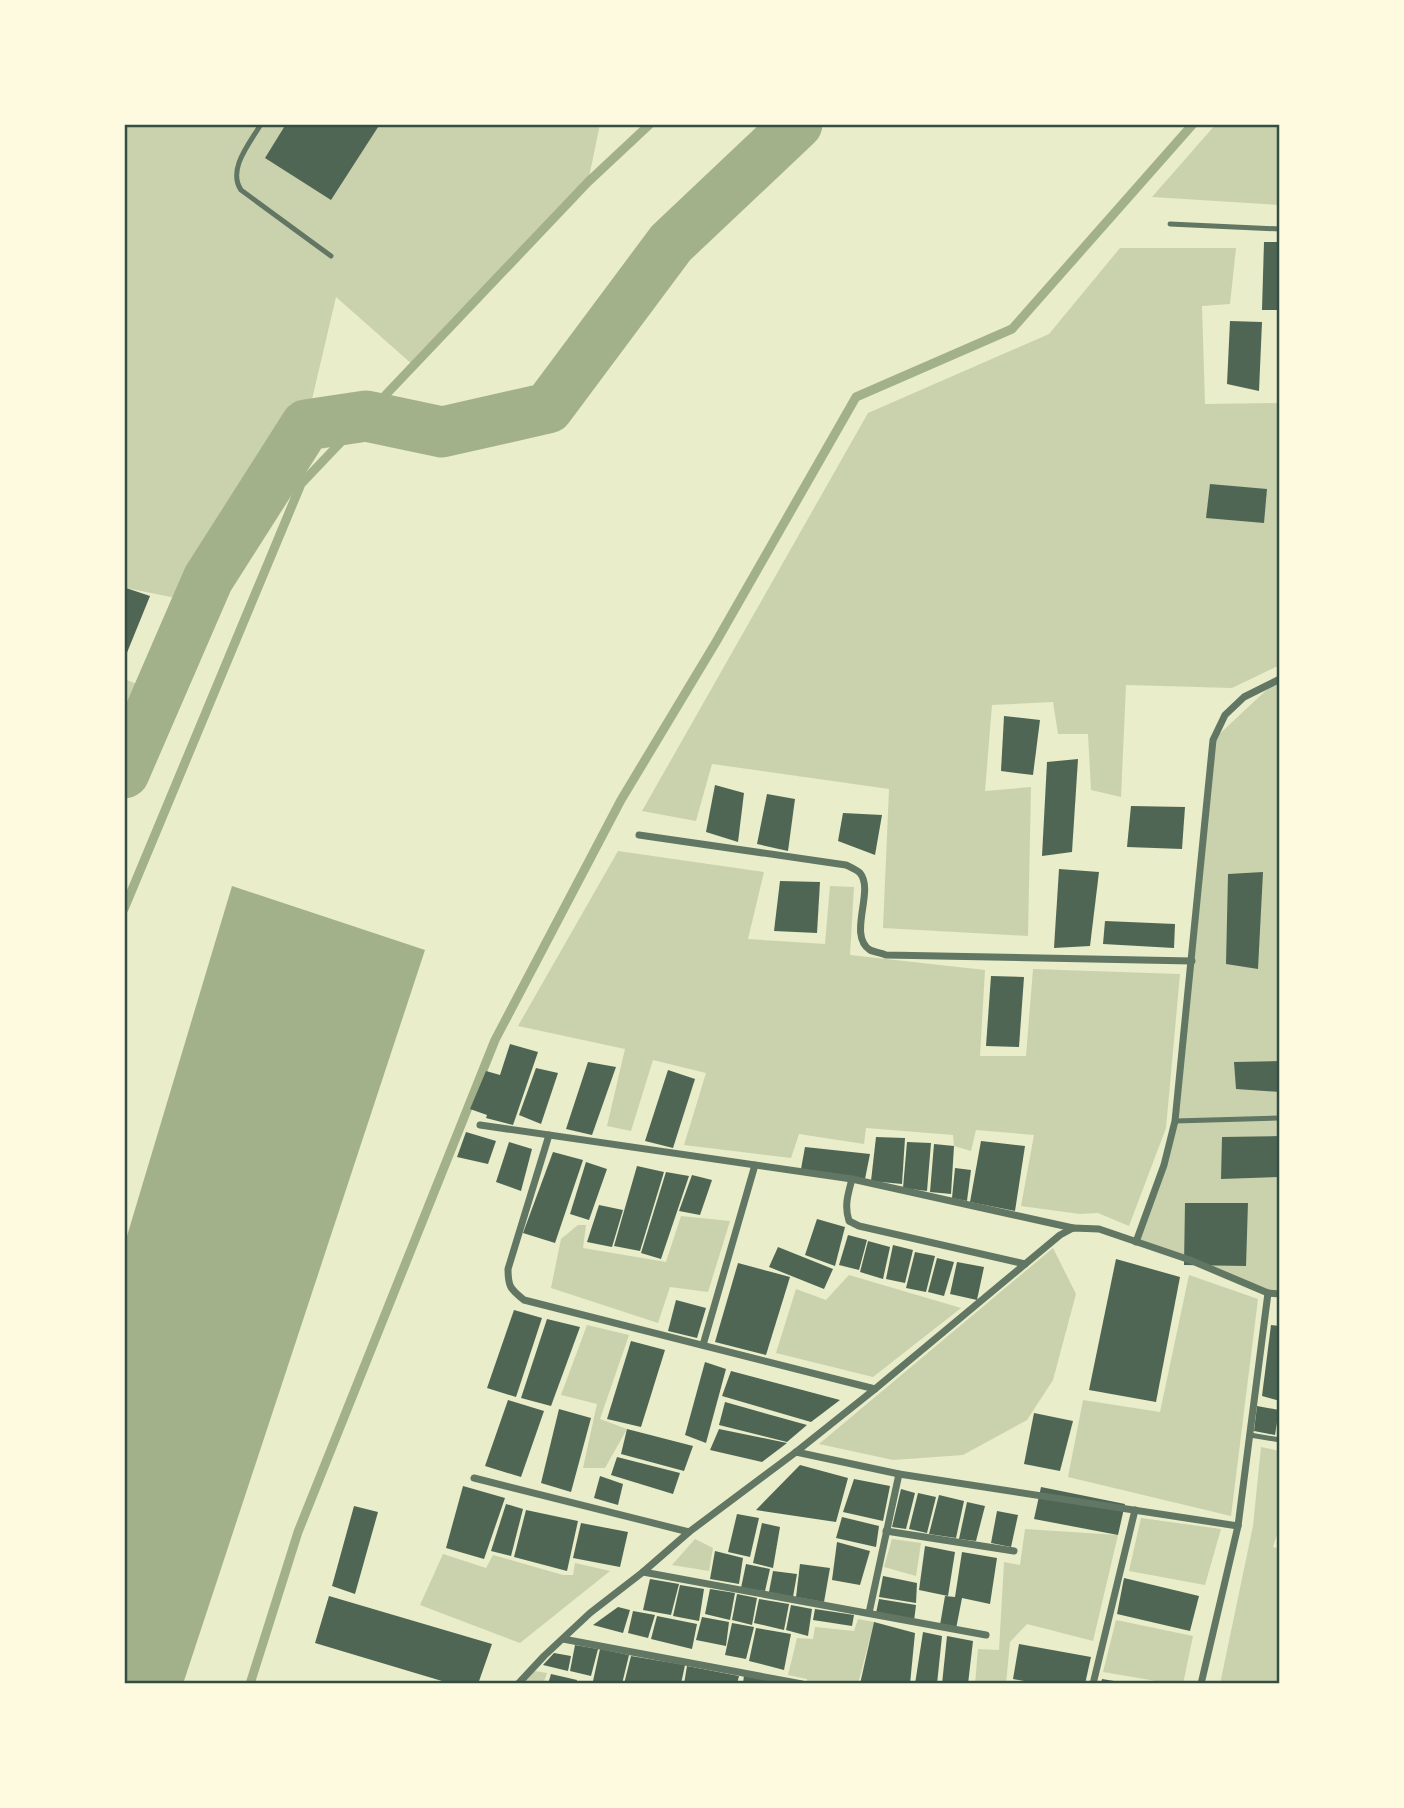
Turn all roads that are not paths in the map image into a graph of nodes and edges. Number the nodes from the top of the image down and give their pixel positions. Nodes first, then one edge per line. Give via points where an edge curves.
1 (261, 124) edge
2 (1170, 224) dead end
3 (1280, 229) edge
4 (331, 256) dead end
5 (1280, 679) edge
6 (639, 835) dead end
7 (1192, 961) junction
8 (1280, 1118) edge
9 (1175, 1121) junction
10 (480, 1125) dead end
11 (549, 1135) junction
12 (755, 1165) junction
13 (852, 1180) junction
14 (1073, 1228) junction
15 (1136, 1242) junction
16 (1026, 1264) junction
17 (1268, 1293) junction
18 (1280, 1294) edge
19 (703, 1345) junction
20 (876, 1389) junction
21 (1250, 1435) junction
22 (1280, 1440) edge
23 (796, 1452) junction
24 (899, 1475) junction
25 (474, 1478) dead end
26 (1135, 1510) junction
27 (1238, 1526) junction
28 (886, 1531) junction
29 (689, 1532) junction
30 (1014, 1551) dead end
31 (643, 1572) junction
32 (869, 1614) junction
33 (986, 1636) dead end
34 (563, 1639) junction
35 (518, 1684) edge
36 (802, 1684) edge
37 (1093, 1684) edge
38 (1201, 1684) edge

1 - 4 lane via 235,172 236,182
2 - 3 lane
5 - 7 street via 1244,697 1225,715 1213,740
6 - 7 street via 846,865 860,872 864,881 863,941 870,950 886,955
7 - 9 street
8 - 9 lane
9 - 15 street
10 - 11 street
11 - 12 street
11 - 19 street via 508,1269 512,1291 524,1300
12 - 13 street
12 - 19 street
13 - 14 street
13 - 16 street via 846,1212 849,1221 859,1226
14 - 15 street via 1099,1229
14 - 16 street
15 - 17 street
16 - 20 street
17 - 18 street
17 - 21 street
19 - 20 street
20 - 23 street
21 - 22 lane
21 - 27 street
23 - 24 street
23 - 29 street
24 - 26 street
24 - 28 street
25 - 29 street
26 - 27 street
26 - 37 street
27 - 38 street
28 - 30 street
28 - 32 street
29 - 31 street
31 - 32 street
31 - 34 street
32 - 33 street
34 - 35 street
34 - 36 street

